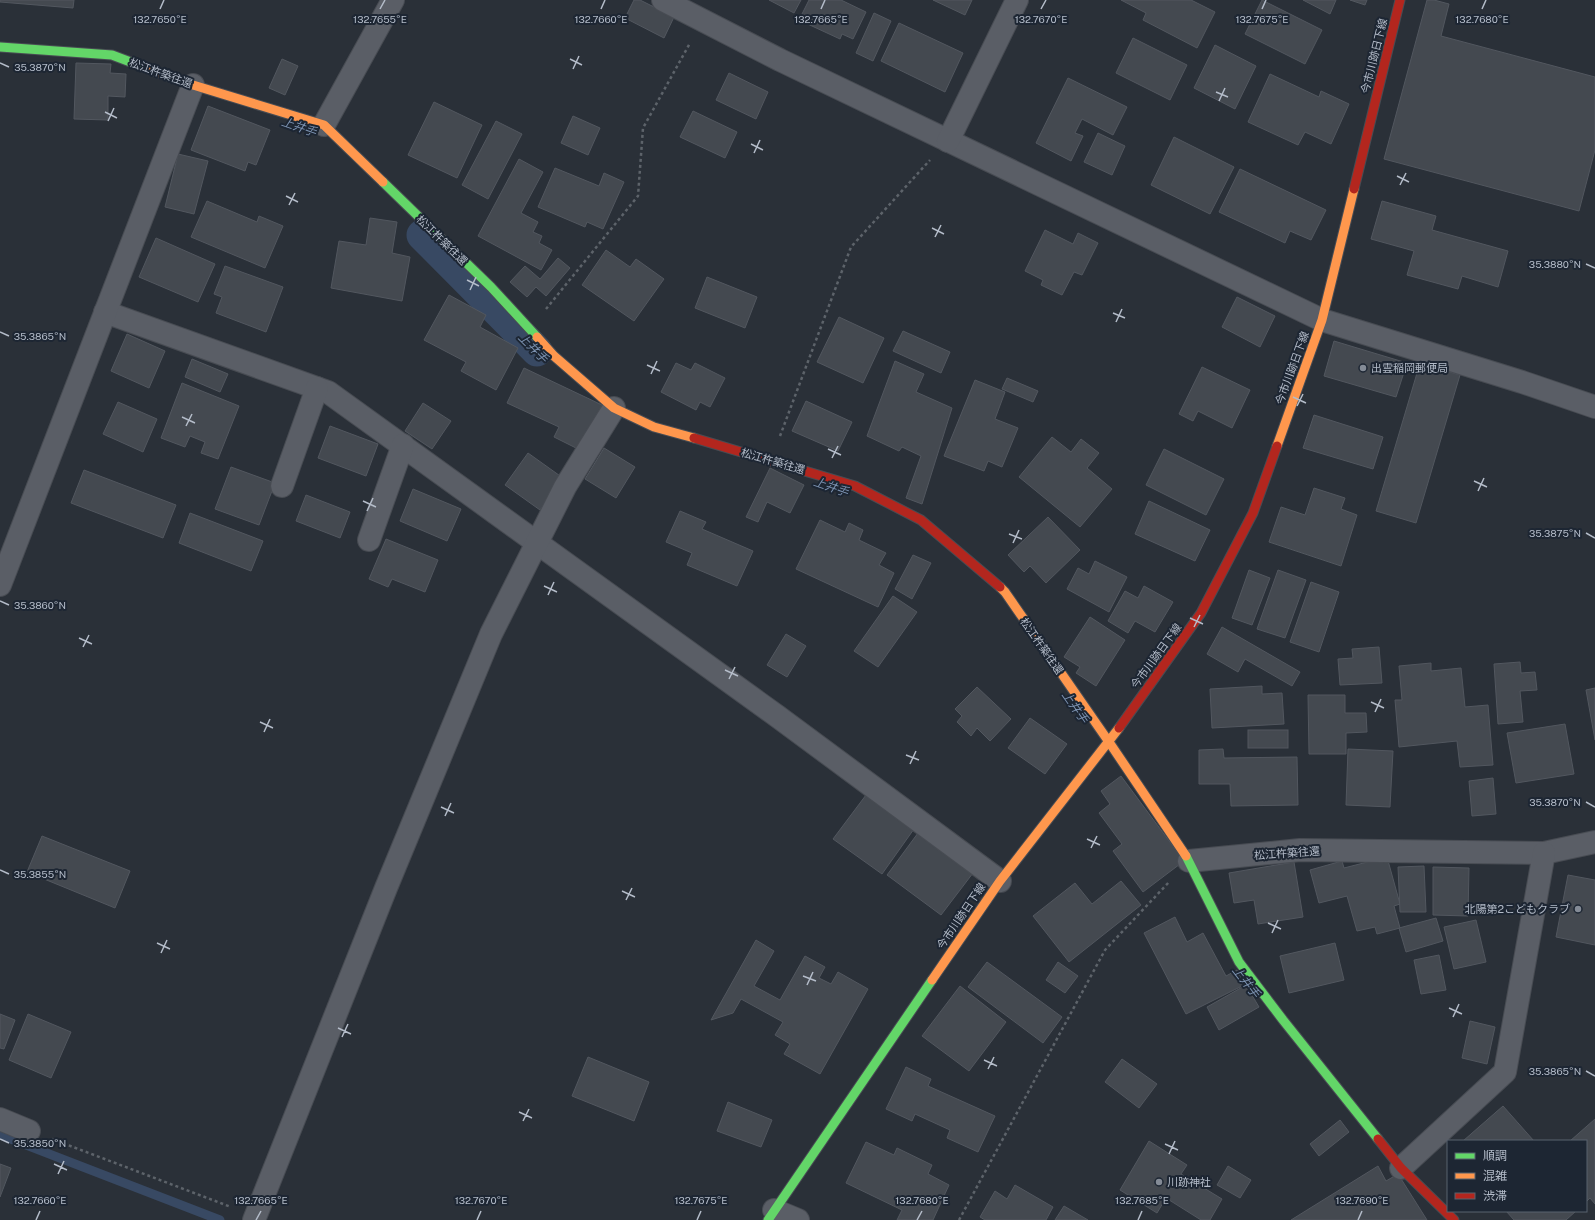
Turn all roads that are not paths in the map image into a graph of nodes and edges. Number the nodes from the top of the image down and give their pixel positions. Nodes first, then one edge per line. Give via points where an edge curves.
1 (393, 0) edge
2 (663, 0) edge
3 (1017, 0) edge
4 (1400, 0) edge
5 (0, 47) edge
6 (193, 85) junction
7 (324, 125) junction
8 (948, 141) junction
9 (105, 312) junction
10 (1322, 320) junction
11 (317, 388) junction
12 (1595, 406) edge
13 (614, 408) junction
14 (403, 445) junction
15 (282, 486) dead end
16 (369, 540) dead end
17 (537, 542) junction
18 (0, 585) edge
19 (1109, 742) junction
20 (1595, 842) edge
21 (1544, 853) junction
22 (1189, 861) junction
23 (1000, 881) junction
24 (0, 1119) edge
25 (29, 1131) road end
26 (1401, 1168) junction
27 (771, 1215) edge
28 (254, 1218) edge
29 (798, 1220) edge
30 (1454, 1220) edge

1 - 7 street
2 - 8 street
3 - 8 street
4 - 10 street, 今市川跡日下線
5 - 6 street, 松江杵築往還 via 112,55
6 - 7 street, 松江杵築往還
6 - 9 street
7 - 13 street, 松江杵築往還 via 491,287 554,356
8 - 10 street
9 - 11 street
9 - 18 street
10 - 12 street
10 - 19 street, 今市川跡日下線 via 1253,513 1201,613
11 - 14 street via 328,392
11 - 15 street
13 - 17 street via 565,487
13 - 19 street, 松江杵築往還 via 654,427 855,486 921,520 1005,592
14 - 16 street
14 - 17 street
17 - 23 street
17 - 28 street via 491,634
19 - 22 street, 松江杵築往還
19 - 23 street, 今市川跡日下線
20 - 21 street, 松江杵築往還
21 - 22 street, 松江杵築往還 via 1300,850
21 - 26 street via 1505,1072
22 - 26 street via 1240,962
23 - 27 street, 今市川跡日下線
24 - 25 street
26 - 30 street
27 - 29 street

